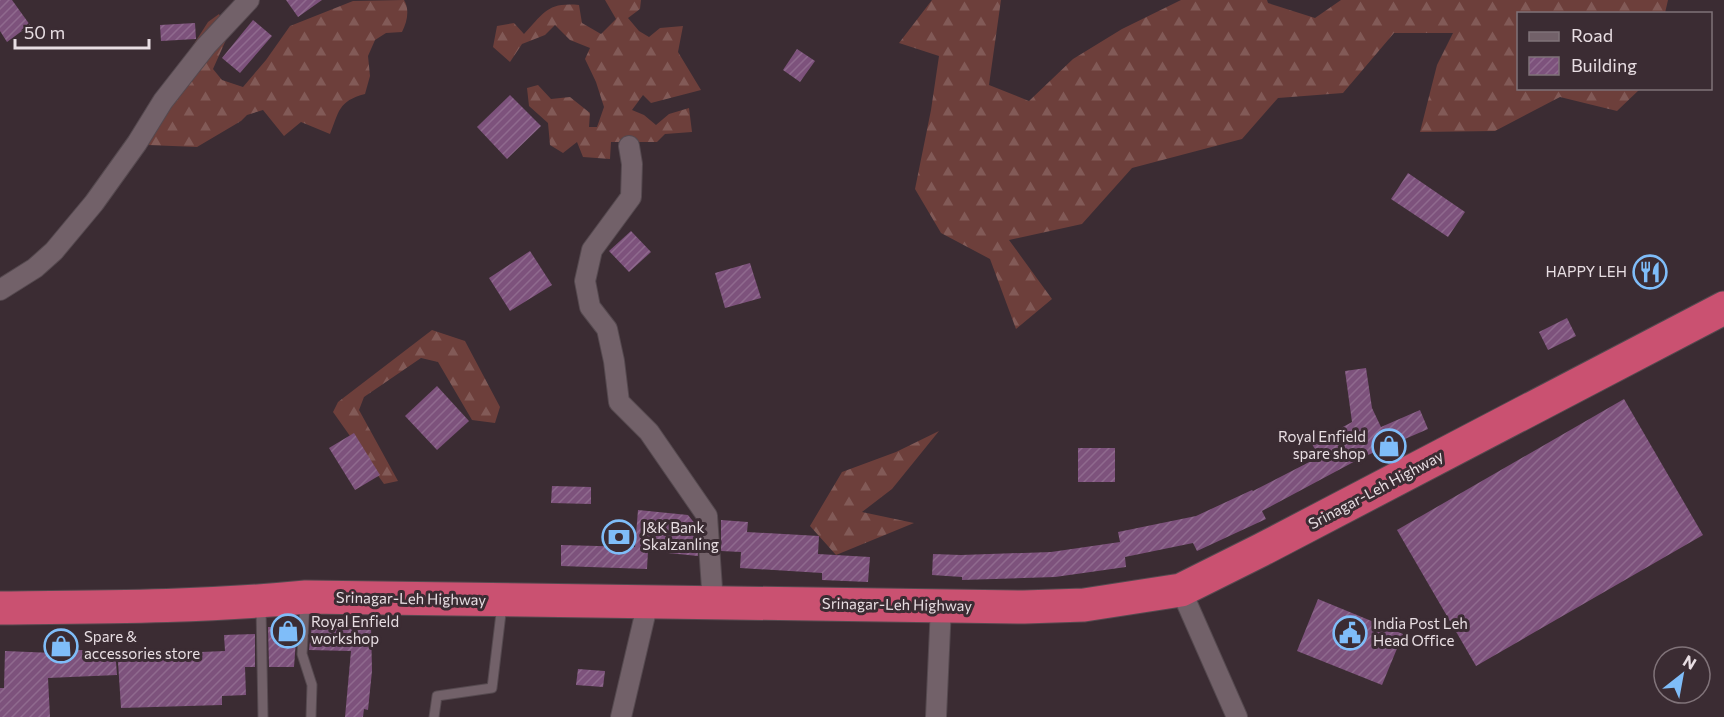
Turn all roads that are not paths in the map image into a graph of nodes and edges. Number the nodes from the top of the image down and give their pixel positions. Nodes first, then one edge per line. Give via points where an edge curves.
1 (249, 0) edge
2 (630, 146) dead end
3 (0, 290) edge
4 (1724, 308) edge
5 (1181, 590) junction
6 (306, 597) junction
7 (502, 600) junction
8 (261, 602) junction
9 (648, 602) junction
10 (713, 603) junction
11 (941, 606) junction
12 (0, 608) edge
13 (263, 717) edge
14 (311, 717) edge
15 (434, 717) edge
16 (621, 717) edge
17 (936, 717) edge
18 (1238, 717) edge

1 - 3 street via 163,101 137,143 54,251
2 - 10 street via 631,197 591,250 585,281 590,307 607,329 619,402 649,432 707,516
4 - 5 highway, Srinagar-Leh Highway
5 - 11 highway, Srinagar-Leh Highway via 1083,606
5 - 18 street
6 - 7 highway, Srinagar-Leh Highway
6 - 8 highway, Srinagar-Leh Highway
6 - 14 lane via 302,654 312,685
7 - 9 highway, Srinagar-Leh Highway
7 - 15 lane via 492,687 437,696
8 - 12 highway, Srinagar-Leh Highway
8 - 13 lane
9 - 10 highway, Srinagar-Leh Highway
9 - 16 street
10 - 11 highway, Srinagar-Leh Highway
11 - 17 street

